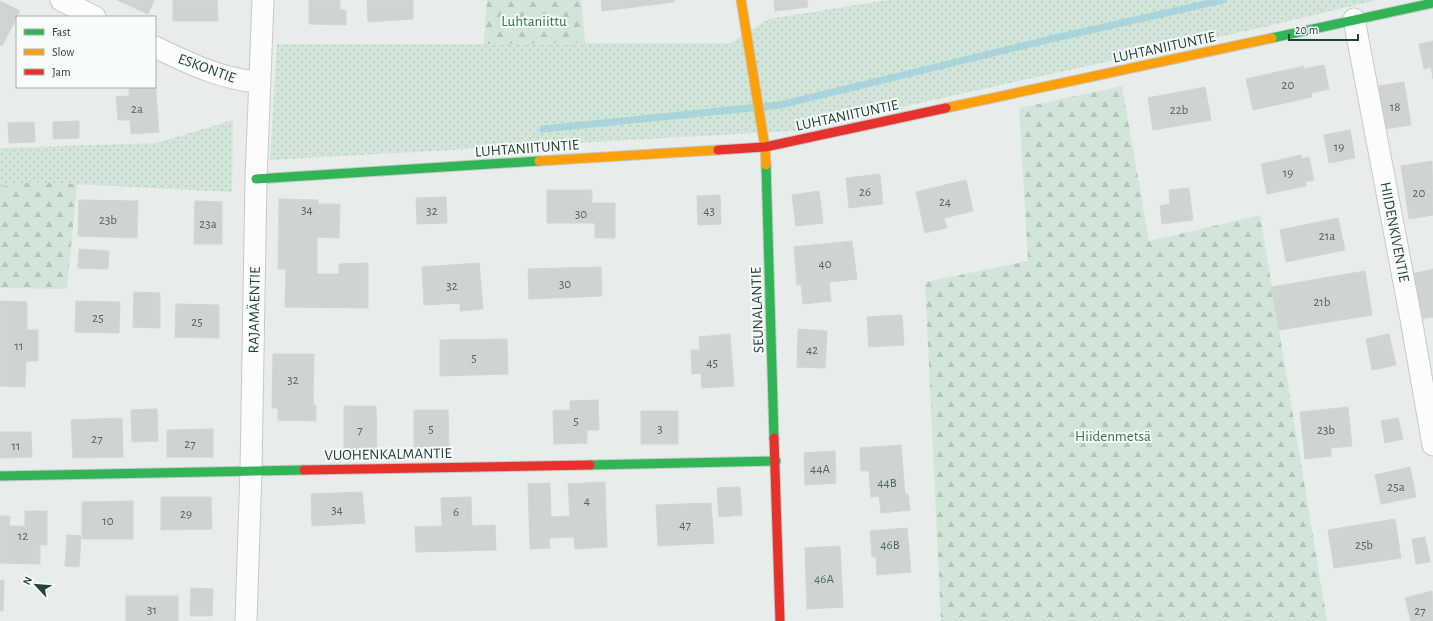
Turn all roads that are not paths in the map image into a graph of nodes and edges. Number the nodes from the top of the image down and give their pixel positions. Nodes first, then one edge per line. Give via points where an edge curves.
1 (61, 0) edge
2 (263, 0) edge
3 (741, 0) edge
4 (1433, 3) edge
5 (93, 16) edge
6 (1354, 19) junction
7 (156, 48) edge
8 (260, 82) junction
9 (765, 147) junction
10 (256, 179) junction
11 (1433, 445) edge
12 (776, 461) junction
13 (251, 470) junction
14 (0, 476) edge
15 (246, 621) edge
16 (780, 621) edge

1 - 5 street
2 - 8 street, RAJAMÄENTIE
3 - 9 street, SEUNALANTIE
4 - 6 street, LUHTANIITUNTIE
6 - 9 street, LUHTANIITUNTIE
6 - 11 street, HIIDENKIVENTIE
7 - 8 street, ESKONTIE via 189,64 242,81
8 - 10 street, RAJAMÄENTIE
9 - 10 street, LUHTANIITUNTIE
9 - 12 street, SEUNALANTIE
10 - 13 street, RAJAMÄENTIE
12 - 13 street, VUOHENKALMANTIE
12 - 16 street, SEUNALANTIE
13 - 14 street, VUOHENKALMANTIE
13 - 15 street, RAJAMÄENTIE

